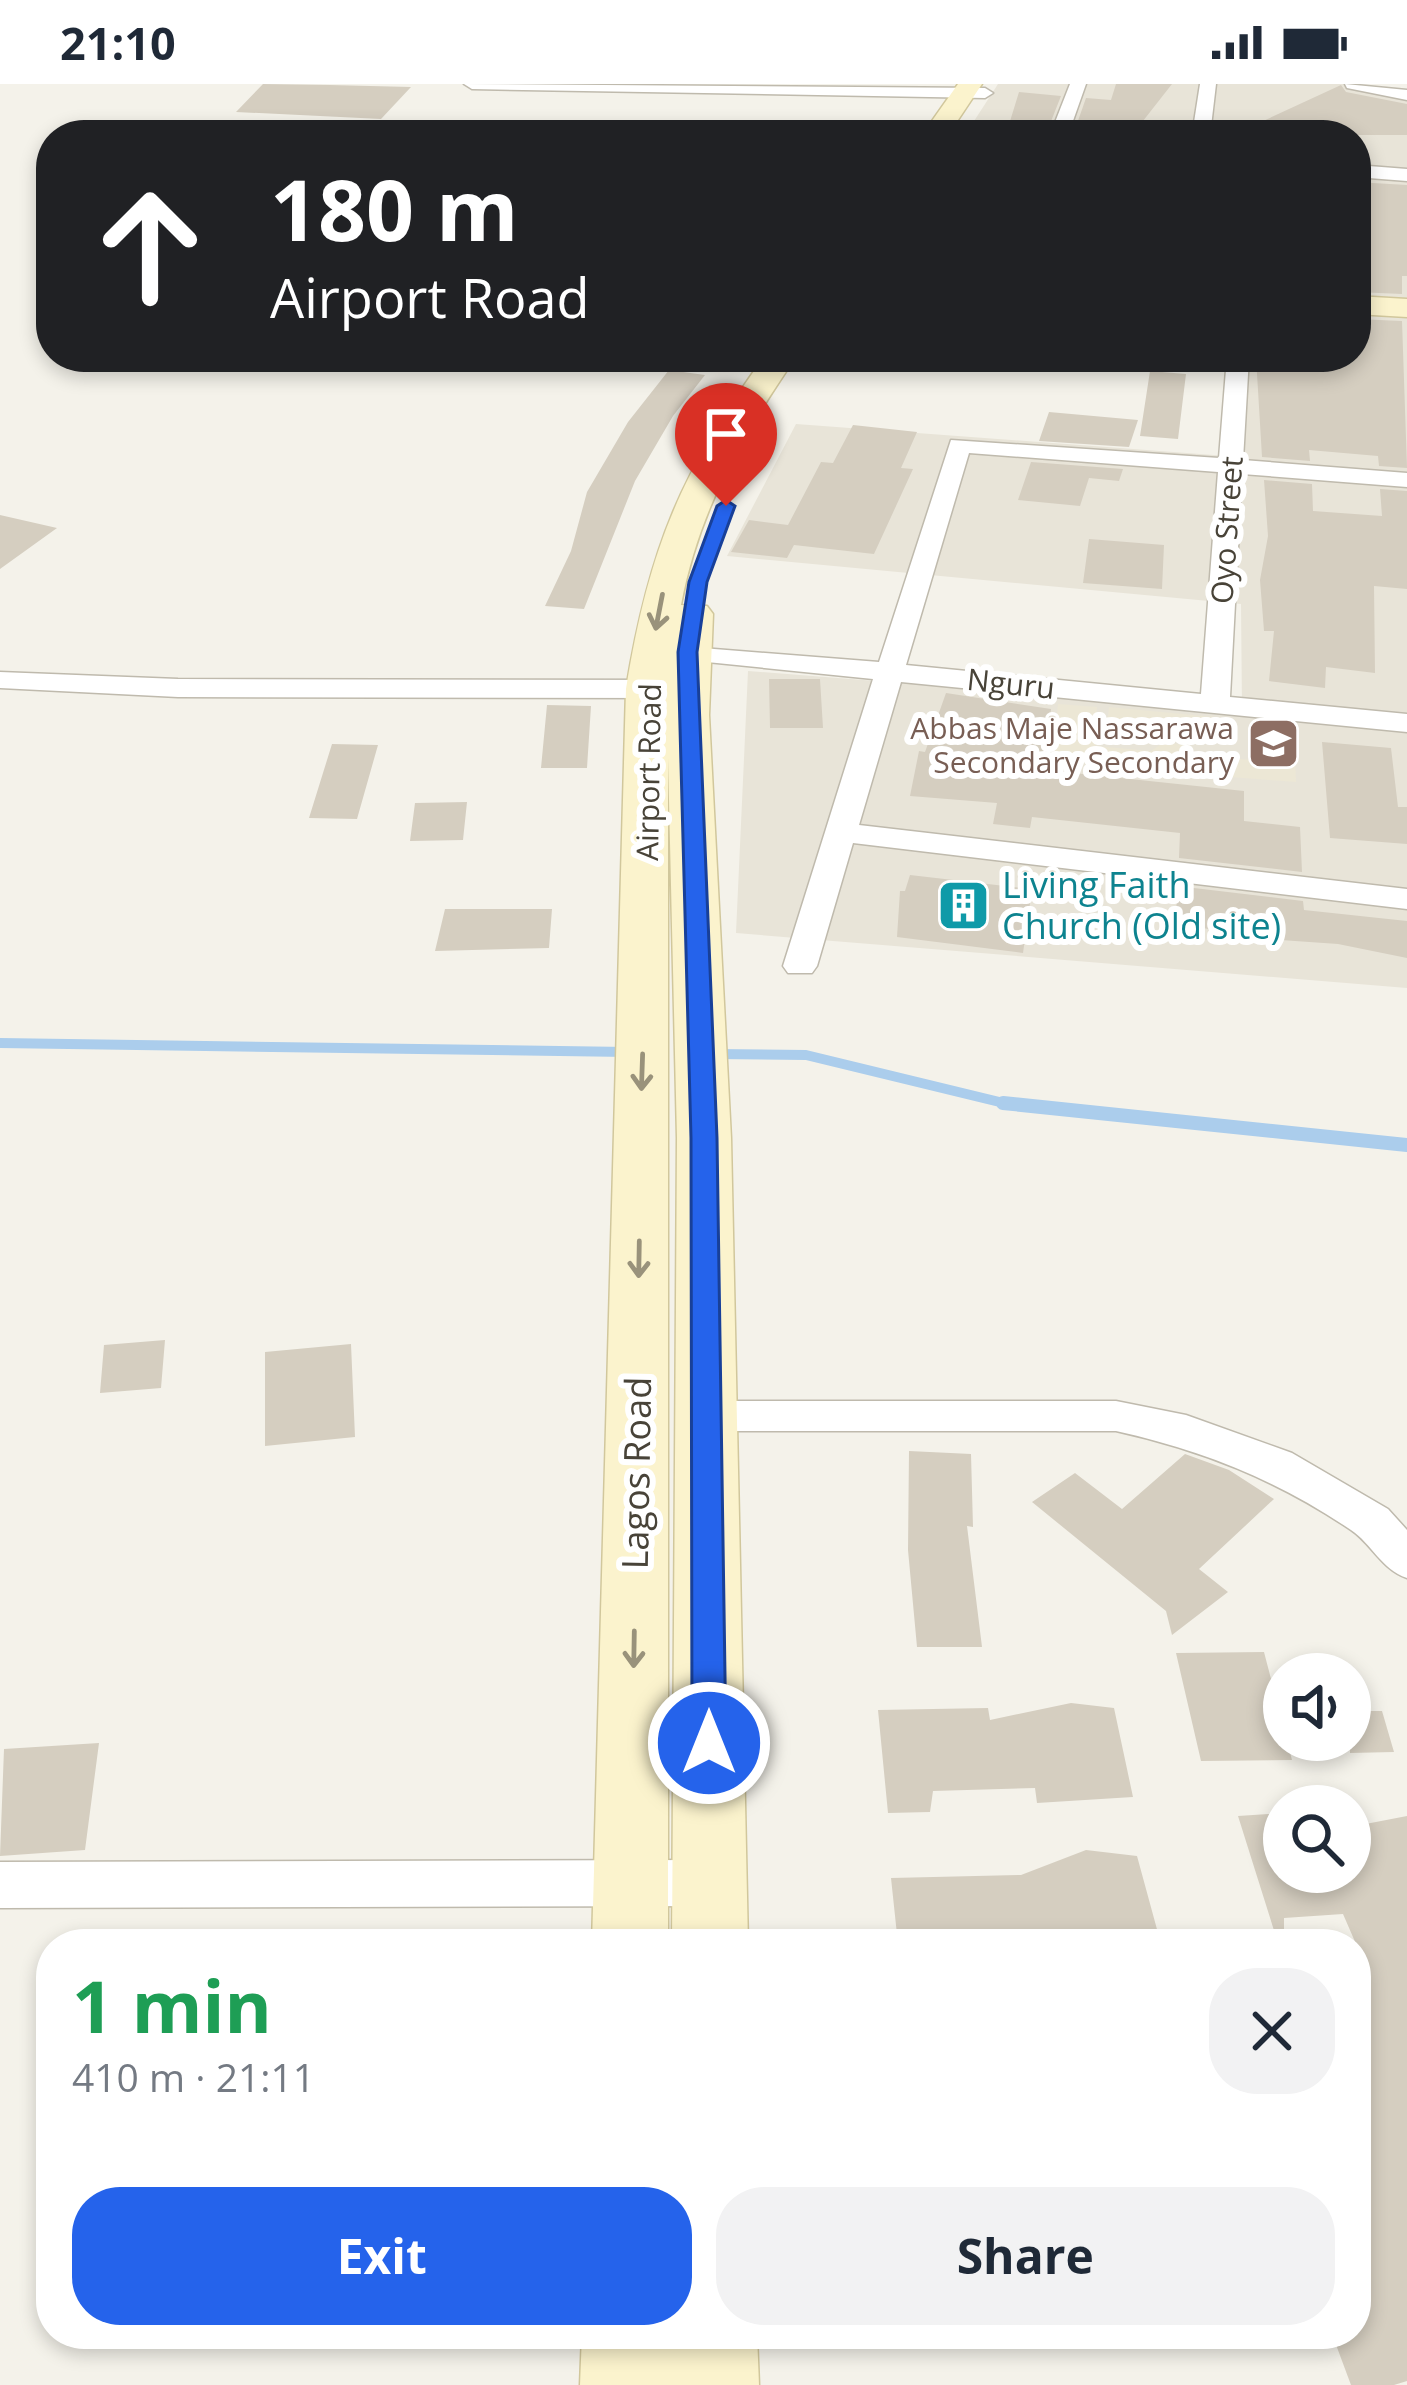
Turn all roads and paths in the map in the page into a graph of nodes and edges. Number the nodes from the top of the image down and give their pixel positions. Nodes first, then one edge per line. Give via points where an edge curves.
1 (472, 84) edge
2 (903, 84) edge
3 (1078, 84) edge
4 (1208, 84) edge
5 (1353, 84) edge
6 (594, 85) edge
7 (978, 88) edge
8 (1407, 95) edge
9 (949, 120) edge
10 (964, 120) edge
11 (1065, 120) edge
12 (1204, 120) edge
13 (1371, 172) edge
14 (1407, 175) edge
15 (1371, 306) edge
16 (1407, 308) edge
17 (770, 372) edge
18 (804, 372) edge
19 (1237, 372) edge
20 (1231, 464) junction
21 (1407, 480) edge
22 (886, 671) junction
23 (674, 676) junction
24 (0, 680) edge
25 (1215, 703) junction
26 (1407, 722) edge
27 (839, 832) junction
28 (1407, 899) edge
29 (800, 966) dead end
30 (699, 996) joint
31 (644, 1003) joint
32 (706, 1415) junction
33 (1407, 1560) edge
34 (0, 1885) edge
35 (710, 1913) edge
36 (631, 1914) edge
37 (626, 2349) edge
38 (713, 2349) edge
39 (625, 2385) edge
40 (714, 2385) edge

1 - 6 street
2 - 7 street
3 - 11 street
4 - 12 street
5 - 8 street
6 - 7 street
7 - 9 main road
7 - 10 main road
13 - 14 street
15 - 16 main road
17 -> 23 main road, Airport Road via 720,443 657,616
18 - 23 main road, Airport Road via 726,506
19 - 20 street, Oyo Street
20 - 21 street
20 - 22 street via 959,445
20 - 25 street, Oyo Street
22 - 23 street, Nguru
22 - 25 street, Nguru
22 - 27 street
23 - 24 street, Nguru via 178,688
23 - 30 main road, Airport Road
23 - 31 main road, Airport Road
25 - 26 street, Nguru
27 - 28 street
27 - 29 street
30 - 32 main road, Lagos Road
31 -> 36 main road, Lagos Road
32 - 33 street via 1116,1416 1277,1464 1372,1521
32 - 35 main road, Lagos Road
34 - 36 street
35 - 36 street
37 - 39 main road
38 - 40 main road

